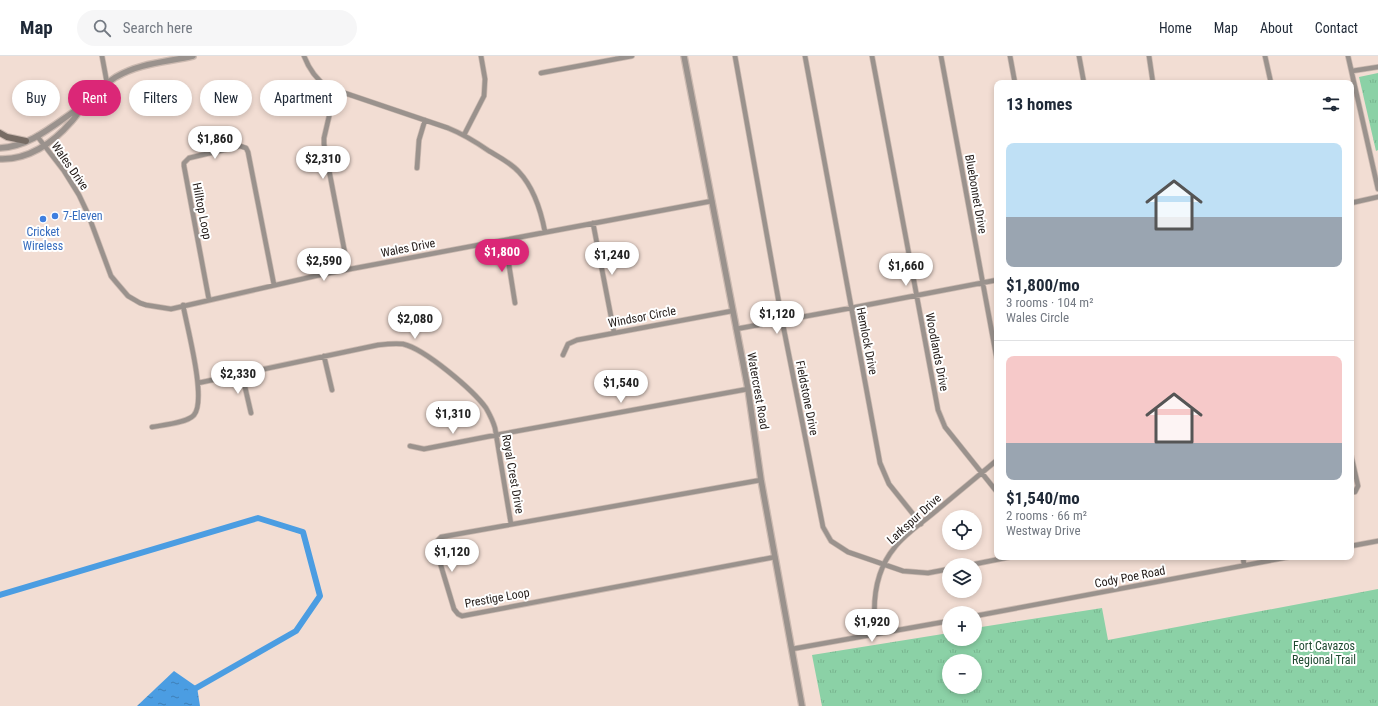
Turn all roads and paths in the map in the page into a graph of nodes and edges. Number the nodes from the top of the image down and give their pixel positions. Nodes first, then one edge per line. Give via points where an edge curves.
1 (102, 56) edge
2 (193, 56) edge
3 (304, 56) edge
4 (480, 56) edge
5 (632, 56) edge
6 (684, 56) edge
7 (735, 56) edge
8 (805, 56) edge
9 (872, 56) edge
10 (941, 56) edge
11 (1010, 56) edge
12 (1079, 56) edge
13 (1149, 56) edge
14 (1265, 56) edge
15 (1348, 56) edge
16 (1378, 67) edge
17 (1352, 71) junction
18 (541, 73) dead end
19 (106, 80) edge
20 (112, 80) edge
21 (318, 80) edge
22 (1014, 80) edge
23 (1083, 80) edge
24 (1153, 80) edge
25 (1270, 80) edge
26 (1354, 80) edge
27 (1354, 80) edge
28 (347, 95) edge
29 (68, 116) edge
30 (76, 116) edge
31 (329, 116) edge
32 (425, 120) junction
33 (0, 133) edge
34 (464, 135) junction
35 (37, 136) junction
36 (26, 141) junction
37 (44, 147) junction
38 (0, 148) edge
39 (0, 159) edge
40 (417, 168) dead end
41 (1378, 189) edge
42 (1378, 197) edge
43 (712, 201) junction
44 (1354, 202) edge
45 (593, 223) junction
46 (545, 232) junction
47 (505, 240) junction
48 (348, 270) junction
49 (994, 281) edge
50 (982, 283) junction
51 (274, 284) junction
52 (916, 295) junction
53 (209, 300) junction
54 (515, 303) dead end
55 (183, 305) junction
56 (851, 308) junction
57 (732, 310) junction
58 (782, 320) junction
59 (736, 329) junction
60 (614, 332) junction
61 (994, 345) edge
62 (563, 355) dead end
63 (324, 356) junction
64 (242, 374) junction
65 (198, 383) junction
66 (748, 389) junction
67 (332, 390) dead end
68 (251, 413) dead end
69 (152, 427) dead end
70 (496, 435) junction
71 (410, 446) dead end
72 (994, 462) edge
73 (1354, 468) edge
74 (982, 472) junction
75 (761, 480) junction
76 (994, 488) edge
77 (1354, 491) edge
78 (511, 524) junction
79 (921, 524) junction
80 (1378, 541) edge
81 (1354, 545) edge
82 (775, 557) junction
83 (995, 560) edge
84 (1243, 560) edge
85 (1275, 560) edge
86 (982, 563) edge
87 (884, 565) junction
88 (1244, 566) junction
89 (942, 570) edge
90 (982, 615) edge
91 (942, 622) edge
92 (876, 634) junction
93 (792, 649) junction
94 (802, 706) edge

1 - 19 street
2 - 20 street via 135,68
3 - 21 street via 311,72
4 - 34 street via 485,79 484,96
5 - 18 street
6 - 43 street, Watercrest Road
7 - 58 street, Fieldstone Drive
8 - 56 street, Hemlock Drive
9 - 52 street, Woodlands Drive
10 - 50 street, Bluebonnet Drive
11 - 22 street
12 - 23 street
13 - 24 street
14 - 25 street
15 - 17 street
16 - 17 street
17 - 26 street
27 - 41 street
28 - 32 street
29 - 35 street
30 - 37 street
31 - 48 street via 324,144
32 - 34 street
32 - 40 street via 419,140
33 - 36 main road
34 - 46 street via 519,172 536,200
35 - 36 street
35 - 37 street, Wales Drive
36 - 38 street via 8,148
37 - 39 street via 20,158
37 - 55 street, Wales Drive via 64,171 79,195 112,276 128,296 146,305 171,309
42 - 44 street
43 - 45 street, Wales Drive
43 - 57 street, Watercrest Road
45 - 46 street, Wales Drive
45 - 60 street
46 - 47 street, Wales Drive
47 - 48 street, Wales Drive
47 - 54 street
48 - 51 street, Wales Drive
49 - 50 street
50 - 52 street
50 - 61 street, Bluebonnet Drive
51 - 53 street, Wales Drive
51 - 53 street, Hilltop Loop via 246,148 240,146 189,158 184,166
52 - 56 street
52 - 74 street, Woodlands Drive via 938,410 945,428
53 - 55 street, Wales Drive
55 - 65 street
56 - 58 street
56 - 79 street, Hemlock Drive via 880,462 889,484
57 - 59 street, Watercrest Road
57 - 60 street, Windsor Circle
58 - 59 street
58 - 87 street, Fieldstone Drive via 823,527 835,545
59 - 66 street, Watercrest Road
60 - 62 street, Windsor Circle via 568,344
63 - 64 street, Royal Crest Drive
63 - 67 street
63 - 70 street, Royal Crest Drive via 378,345 403,344 410,347 429,358 471,392 493,420
64 - 65 street, Royal Crest Drive
64 - 68 street
65 - 69 street via 198,405 194,414 187,420
66 - 70 street
66 - 75 street, Watercrest Road
70 - 71 street via 424,449
70 - 78 street, Royal Crest Drive
72 - 74 street, Larkspur Drive
73 - 77 street via 1358,486
74 - 76 street, Woodlands Drive
74 - 79 street, Larkspur Drive
75 - 78 street, Prestige Loop
75 - 82 street, Watercrest Road
78 - 82 street, Prestige Loop via 441,537 437,541 435,546 454,609 458,614 462,616
79 - 87 street, Larkspur Drive via 895,546
80 - 81 street
82 - 93 street, Watercrest Road
83 - 86 street
84 - 88 street
85 - 88 street, Cody Poe Road
87 - 89 street, Fieldstone Drive via 903,571 928,573
87 - 92 street, Larkspur Drive via 877,584 874,604
88 - 90 street, Cody Poe Road
91 - 92 street
92 - 93 street
93 - 94 street, Watercrest Road

